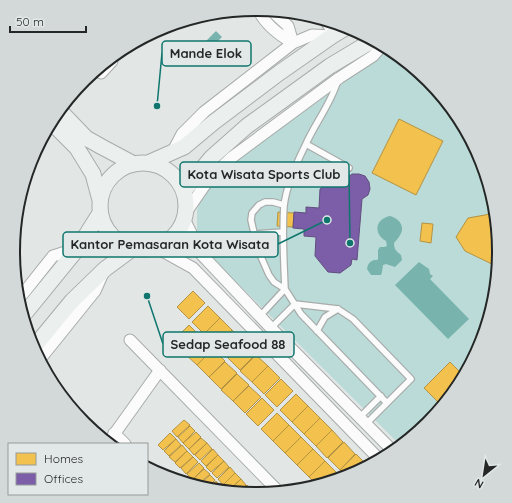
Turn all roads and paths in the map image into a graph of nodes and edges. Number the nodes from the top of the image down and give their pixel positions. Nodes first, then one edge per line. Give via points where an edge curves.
1 (261, 16) edge
2 (280, 18) edge
3 (326, 26) edge
4 (340, 31) edge
5 (332, 36) junction
6 (293, 43) junction
7 (367, 44) edge
8 (378, 50) edge
9 (338, 78) junction
10 (64, 115) edge
11 (56, 127) edge
12 (306, 144) junction
13 (172, 153) junction
14 (141, 163) junction
15 (349, 168) dead end
16 (184, 191) junction
17 (284, 205) junction
18 (100, 206) junction
19 (186, 216) junction
20 (283, 232) junction
21 (255, 234) junction
22 (78, 248) junction
23 (132, 248) junction
24 (157, 248) junction
25 (105, 269) junction
26 (285, 289) junction
27 (24, 292) edge
28 (295, 304) junction
29 (28, 309) edge
30 (338, 309) junction
31 (260, 316) junction
32 (271, 328) junction
33 (317, 330) junction
34 (130, 340) dead end
35 (38, 342) edge
36 (44, 354) edge
37 (160, 370) junction
38 (381, 396) junction
39 (387, 403) junction
40 (363, 421) junction
41 (112, 436) edge
42 (123, 443) edge
43 (388, 446) edge
44 (375, 455) edge
45 (273, 486) edge

1 - 6 street via 278,35
2 - 6 street via 288,26
3 - 5 lane
4 - 5 street
5 - 6 street via 312,35
5 - 13 street via 273,77 184,147
6 - 13 street via 204,112 182,134
7 - 16 street via 330,66 246,126 212,157
8 - 9 street
9 - 12 lane via 334,94
9 - 19 street via 231,158 209,179
10 - 14 street via 86,138
11 - 18 street via 77,148 93,174
12 - 15 lane
12 - 17 lane
13 - 14 street
14 - 16 street via 159,166 170,172
14 - 18 street via 122,168 111,176 104,187
16 - 19 street
17 - 20 lane
17 - 21 lane via 265,202 259,205 252,213 251,220
18 - 22 street
18 - 23 street via 104,225 111,236
19 - 24 street via 180,230 168,243
19 - 31 street via 202,255
20 - 21 lane
20 - 26 lane
21 - 26 lane via 258,250 269,275
22 - 27 street via 54,256
22 - 29 street
23 - 24 street
23 - 25 street
24 - 44 street via 193,268
25 - 35 street via 72,301
25 - 36 street via 95,291
26 - 28 lane
26 - 31 lane
28 - 30 lane
28 - 32 lane
28 - 33 lane
30 - 33 lane via 325,317
30 - 39 lane via 353,318 411,379
31 - 32 street
32 - 40 street
33 - 38 lane
34 - 37 street
37 - 41 street
37 - 45 street
38 - 39 lane
38 - 40 lane
39 - 40 lane
40 - 43 street
41 - 42 street

